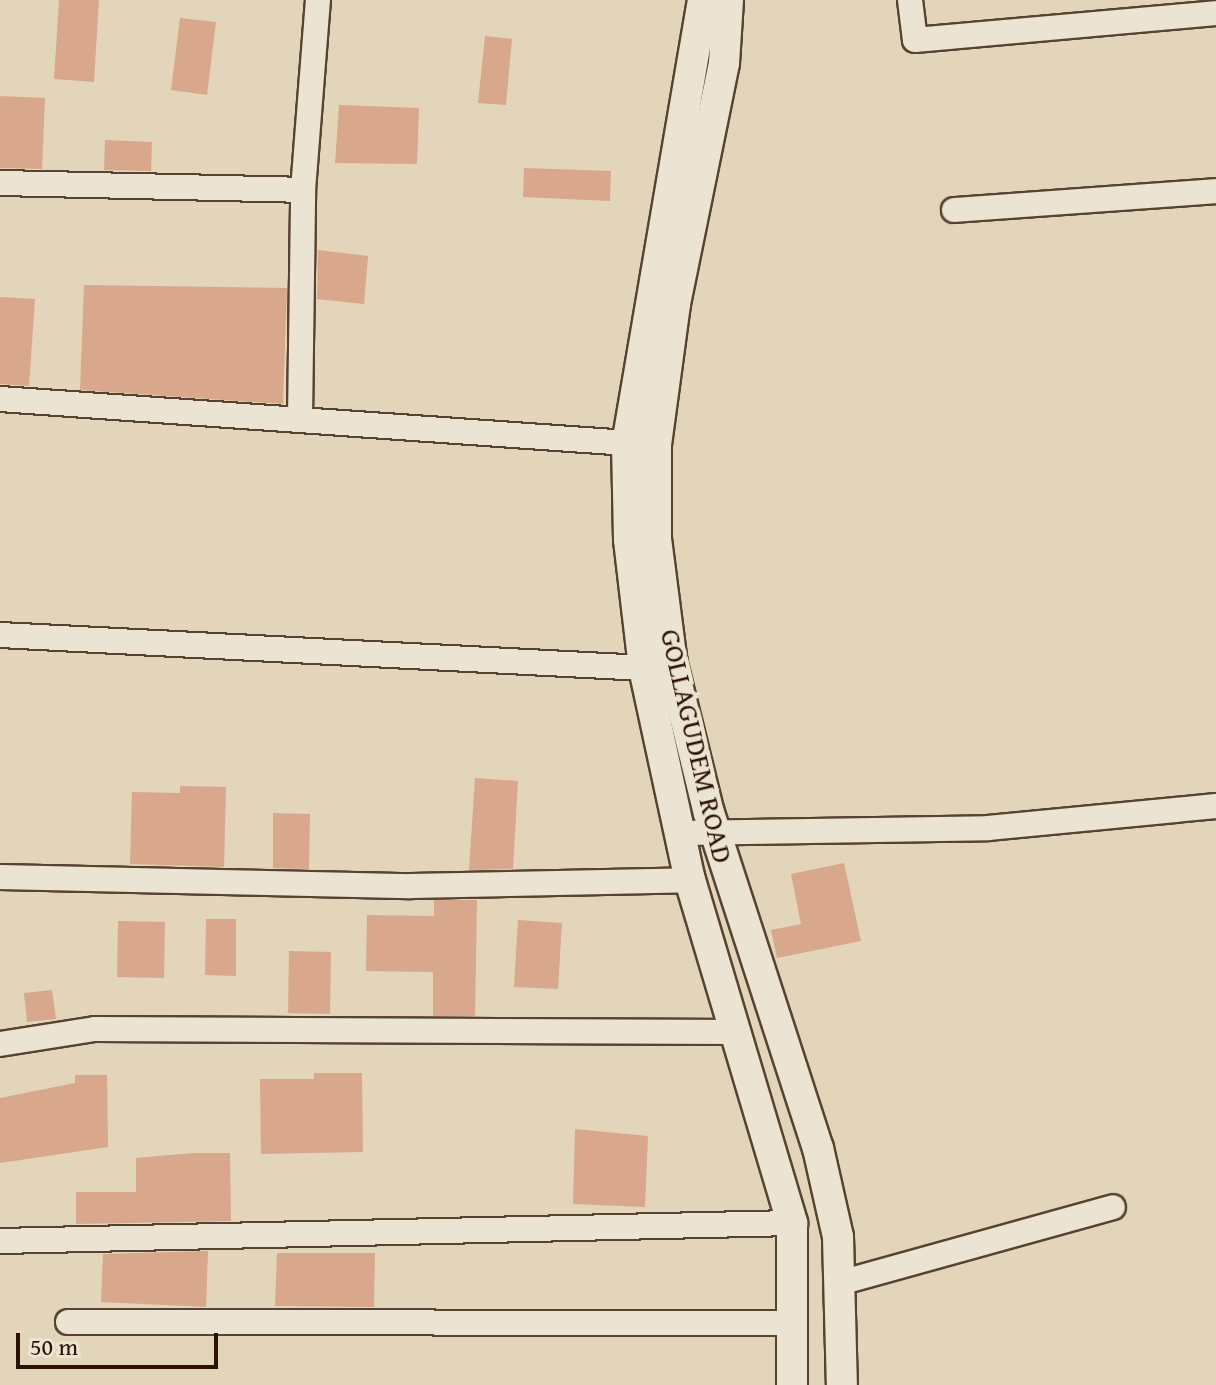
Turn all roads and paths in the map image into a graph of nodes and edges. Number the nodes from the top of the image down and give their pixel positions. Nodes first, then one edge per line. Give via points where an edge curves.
1 (318, 0) edge
2 (703, 0) edge
3 (728, 0) edge
4 (910, 0) edge
5 (1216, 13) edge
6 (0, 183) edge
7 (303, 190) junction
8 (1216, 191) edge
9 (954, 210) dead end
10 (0, 399) edge
11 (300, 418) junction
12 (627, 443) junction
13 (0, 635) edge
14 (644, 668) junction
15 (1216, 806) edge
16 (714, 829) junction
17 (683, 833) junction
18 (0, 877) edge
19 (690, 880) junction
20 (738, 1032) junction
21 (0, 1044) edge
22 (1113, 1207) dead end
23 (792, 1223) junction
24 (0, 1241) edge
25 (843, 1282) junction
26 (68, 1322) dead end
27 (795, 1323) junction
28 (792, 1385) edge
29 (842, 1385) edge

1 - 7 street
2 - 12 street, GOLLAGUDEM ROAD
3 - 16 street, GOLLAGUDEM ROAD via 724,63 675,304 656,445 656,539 672,664
4 - 5 street via 915,40
6 - 7 street
7 - 11 street
8 - 9 street
10 - 11 street
11 - 12 street
12 - 14 street, GOLLAGUDEM ROAD
13 - 14 street
14 - 17 street, GOLLAGUDEM ROAD
15 - 16 street via 988,828
16 - 17 street
16 - 25 street, GOLLAGUDEM ROAD via 818,1148
17 - 19 street, GOLLAGUDEM ROAD
18 - 19 street via 411,886
19 - 20 street, GOLLAGUDEM ROAD
20 - 21 street via 95,1029
20 - 23 street, GOLLAGUDEM ROAD
22 - 25 street
23 - 24 street
23 - 27 street, GOLLAGUDEM ROAD
25 - 29 street, GOLLAGUDEM ROAD
26 - 27 street
27 - 28 street, GOLLAGUDEM ROAD

